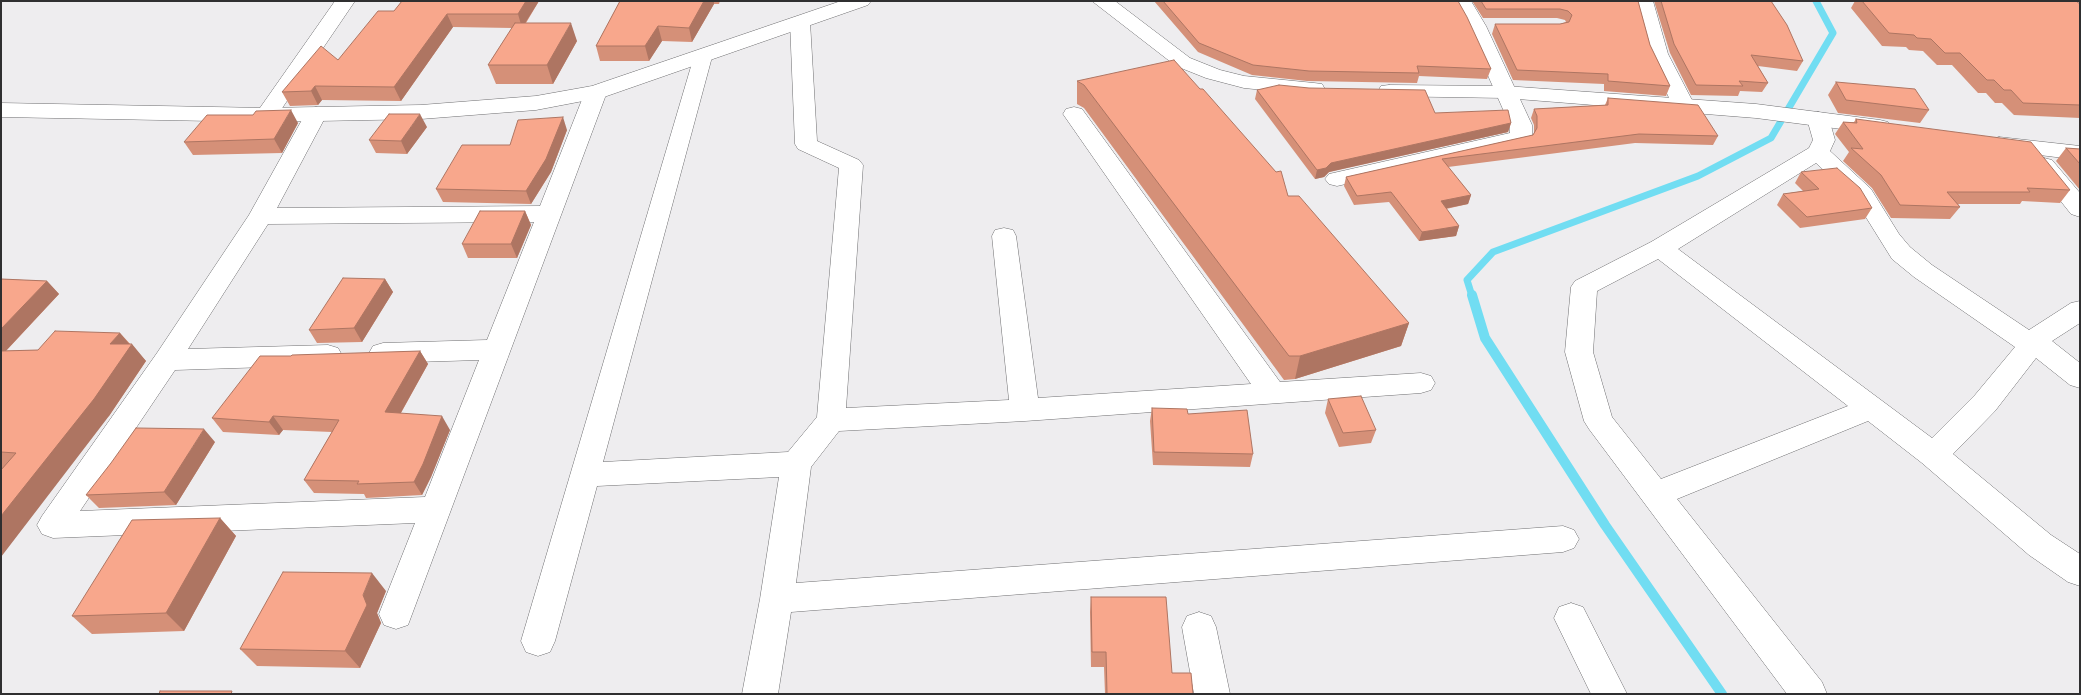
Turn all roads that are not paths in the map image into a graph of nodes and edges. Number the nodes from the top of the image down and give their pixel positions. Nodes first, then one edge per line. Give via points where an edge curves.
1 (344, 1) edge
2 (861, 1) edge
3 (1102, 1) edge
4 (1461, 1) edge
5 (1643, 1) edge
6 (800, 22) junction
7 (702, 56) junction
8 (1337, 90) edge
9 (1366, 90) edge
10 (596, 92) junction
11 (1505, 92) junction
12 (1683, 104) junction
13 (1, 110) edge
14 (316, 114) junction
15 (1074, 114) dead end
16 (266, 115) junction
17 (1808, 118) junction
18 (1905, 131) edge
19 (1982, 142) edge
20 (2030, 148) junction
21 (1818, 152) junction
22 (2080, 153) edge
23 (1337, 178) dead end
24 (2080, 209) edge
25 (549, 214) junction
26 (261, 216) junction
27 (1004, 236) dead end
28 (1660, 248) junction
29 (2080, 310) edge
30 (2033, 343) junction
31 (498, 350) junction
32 (167, 360) junction
33 (2080, 378) edge
34 (1421, 383) dead end
35 (1273, 394) junction
36 (1872, 408) junction
37 (1025, 410) junction
38 (831, 420) junction
39 (1934, 455) junction
40 (796, 464) junction
41 (584, 474) junction
42 (1654, 495) junction
43 (436, 510) junction
44 (1563, 539) dead end
45 (2080, 572) edge
46 (777, 599) junction
47 (396, 614) dead end
48 (1571, 618) dead end
49 (1199, 627) dead end
50 (538, 641) dead end
51 (760, 694) edge
52 (1212, 694) edge
53 (1609, 694) edge
54 (1809, 694) edge

1 - 16 street
2 - 6 street
3 - 8 street via 1183,62 1213,74 1244,82
4 - 11 street via 1485,26
5 - 12 street via 1658,54
6 - 7 street
6 - 38 street via 806,144 851,166
7 - 10 street
7 - 41 street
9 - 11 street
10 - 14 street via 536,103 458,110
10 - 25 street
11 - 12 street
11 - 23 street via 1520,124 1521,137
12 - 17 street
13 - 16 street
14 - 16 street
14 - 26 street
15 - 35 street
17 - 18 street
17 - 21 street via 1824,140
19 - 20 street
20 - 22 street
20 - 24 street
21 - 28 street
21 - 30 street via 1863,194 1901,253
25 - 26 street
25 - 31 street
26 - 32 street
27 - 37 street
28 - 36 street
28 - 42 street via 1584,287 1579,352 1600,421
29 - 30 street
30 - 33 street
30 - 39 street via 1985,404
31 - 32 street
31 - 43 street
32 - 43 street via 53,524
34 - 35 street
35 - 37 street
36 - 39 street
36 - 42 street
37 - 38 street
38 - 40 street
39 - 45 street via 2040,545
40 - 41 street
40 - 46 street
41 - 50 street
42 - 54 street
43 - 47 street
44 - 46 street
46 - 51 street
48 - 53 street
49 - 52 street

